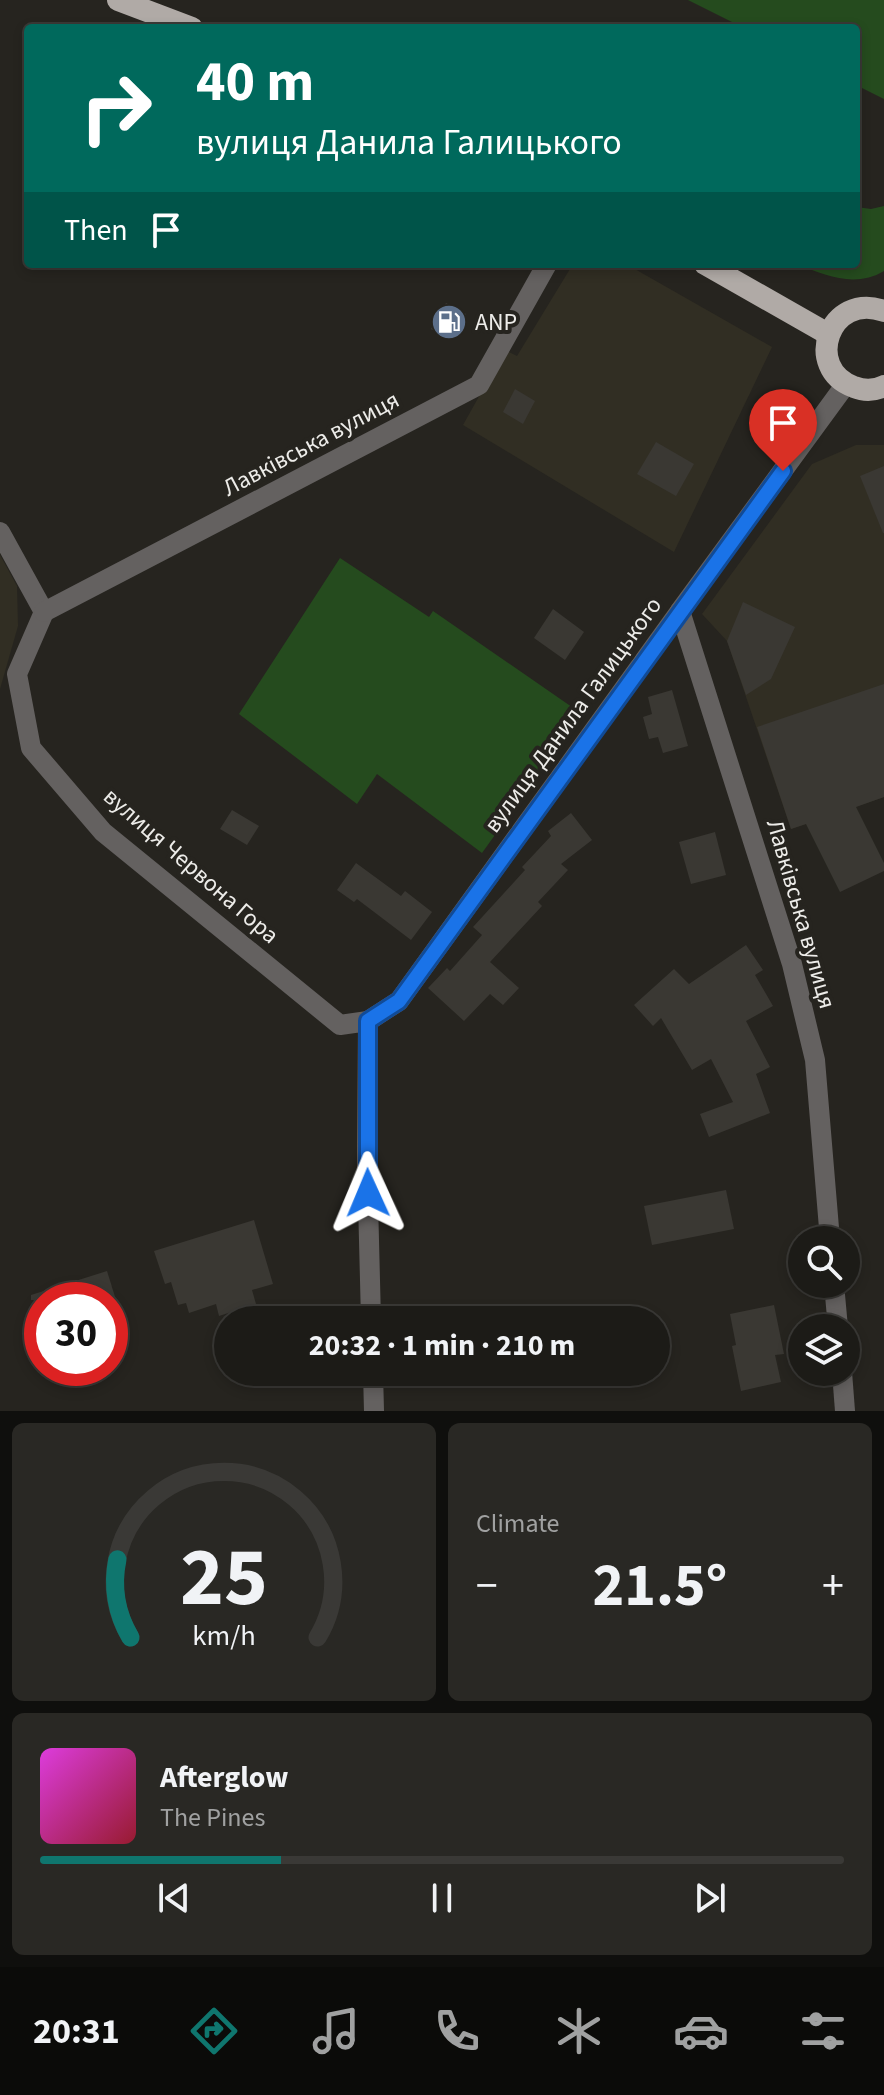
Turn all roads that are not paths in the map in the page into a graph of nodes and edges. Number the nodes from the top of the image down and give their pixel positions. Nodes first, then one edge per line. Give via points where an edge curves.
1 (118, 0) edge
2 (181, 24) edge
3 (545, 268) edge
4 (712, 268) edge
5 (884, 311) edge
6 (828, 334) junction
7 (846, 384) junction
8 (884, 386) edge
9 (0, 532) edge
10 (680, 611) junction
11 (44, 612) junction
12 (368, 1021) junction
13 (829, 1226) edge
14 (371, 1306) edge
15 (373, 1386) edge
16 (843, 1386) edge
17 (374, 1411) edge
18 (845, 1411) edge

1 - 2 highway
3 - 11 street, Лавківська вулиця via 479,385
4 - 6 highway
5 - 6 highway via 850,311
6 - 7 highway via 832,371
7 - 8 highway via 862,390
7 - 10 street, вулиця Данила Галицького
9 - 11 street
10 - 12 street, вулиця Данила Галицького via 399,1001
10 - 13 street, Лавківська вулиця via 792,964 815,1060
11 - 12 street, вулиця Червона Гора via 17,674 31,748 103,832 340,1025
12 - 14 street
15 - 17 street
16 - 18 street

